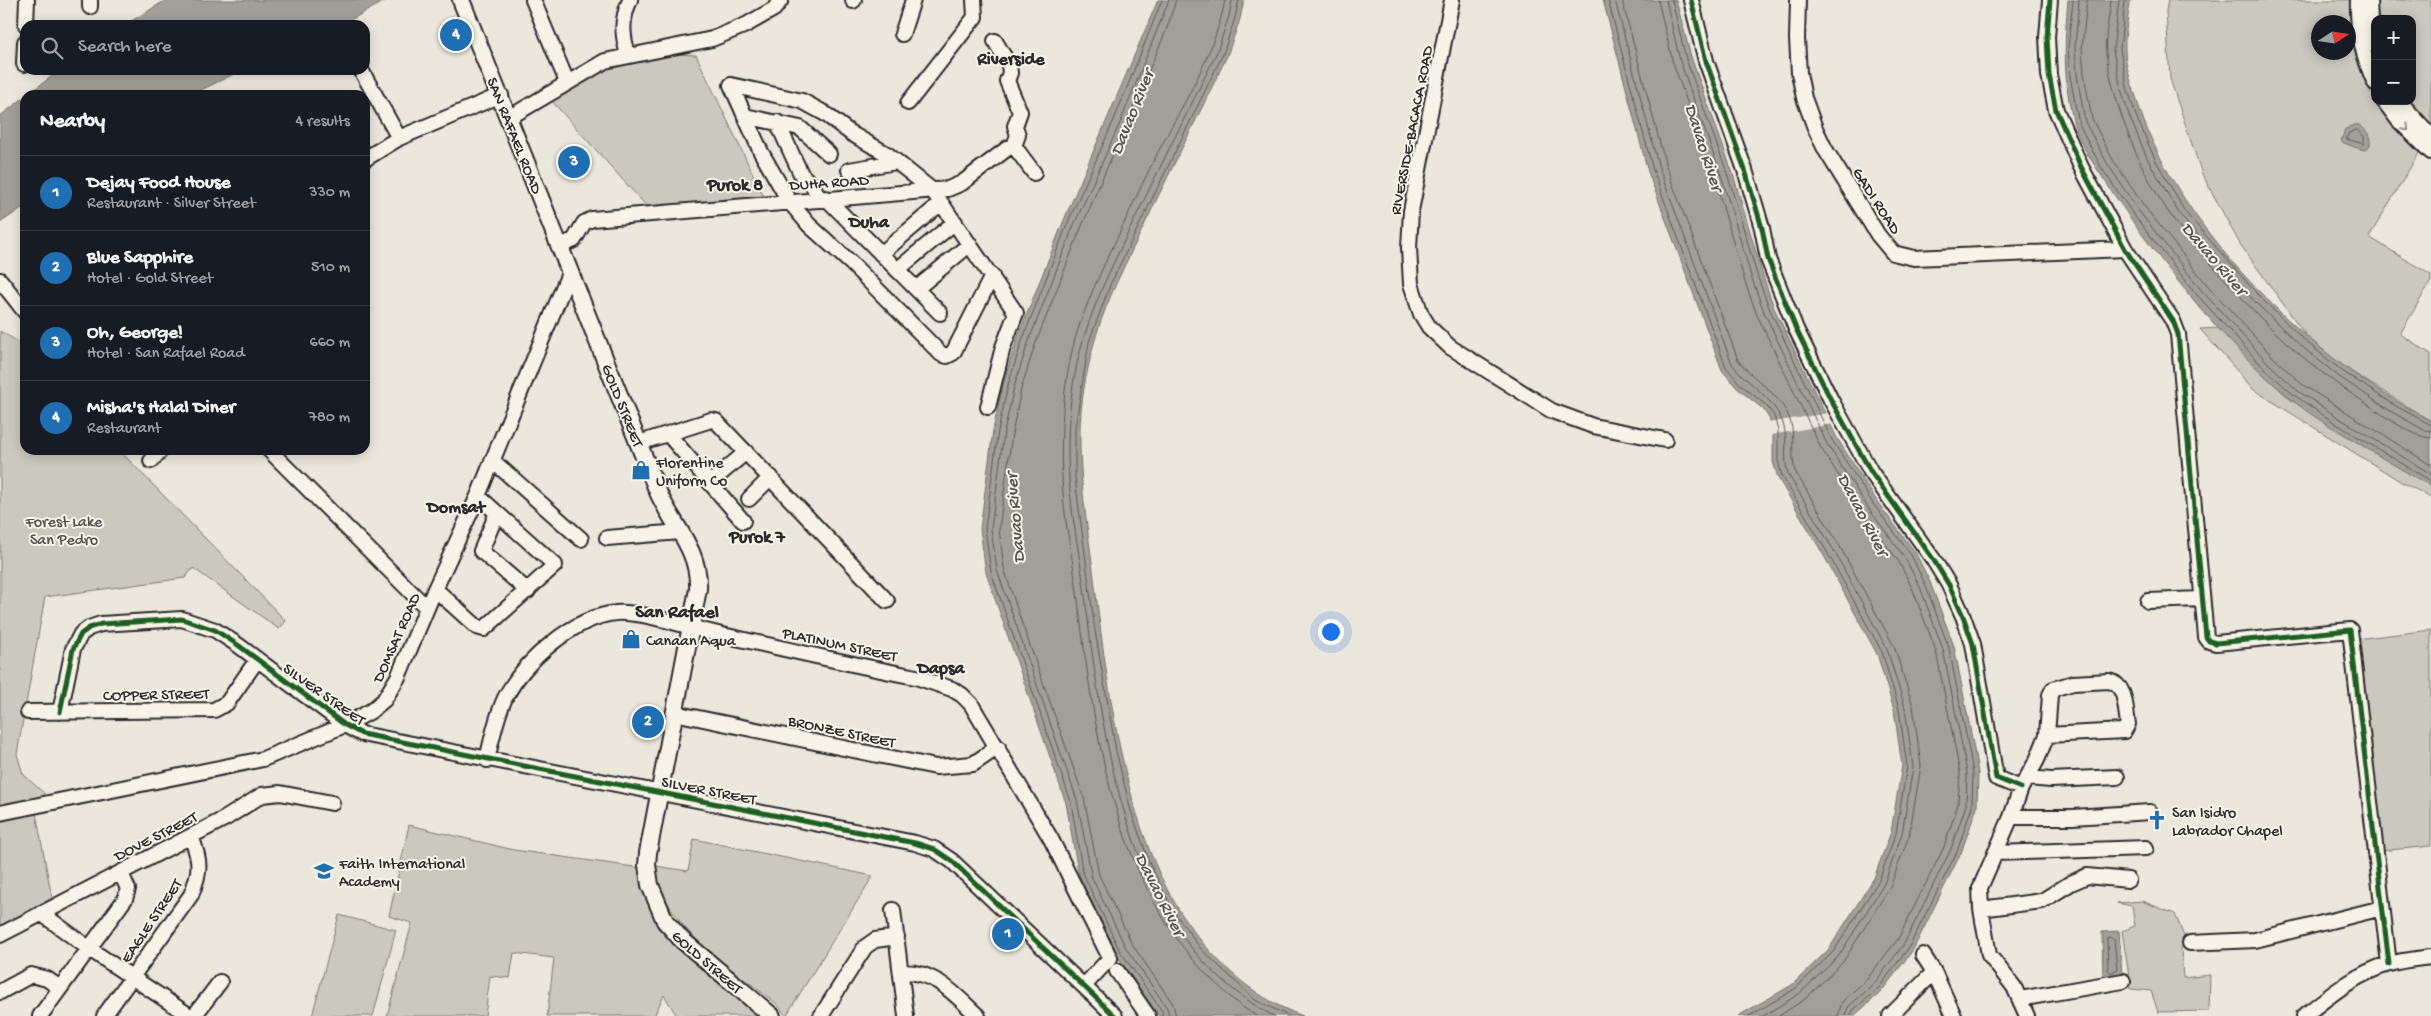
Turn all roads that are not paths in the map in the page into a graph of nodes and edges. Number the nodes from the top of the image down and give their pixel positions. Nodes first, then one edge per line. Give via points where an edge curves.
1 (27, 0) edge
2 (462, 0) edge
3 (533, 0) edge
4 (630, 0) edge
5 (781, 0) edge
6 (914, 0) edge
7 (974, 0) edge
8 (1452, 0) edge
9 (1691, 0) edge
10 (1798, 0) edge
11 (2050, 0) edge
12 (2358, 0) edge
13 (2370, 0) edge
14 (26, 20) edge
15 (2371, 26) edge
16 (902, 34) dead end
17 (995, 41) dead end
18 (628, 54) junction
19 (2371, 72) edge
20 (364, 75) edge
21 (567, 82) junction
22 (500, 95) junction
23 (908, 103) dead end
24 (2387, 105) edge
25 (2403, 105) edge
26 (745, 116) junction
27 (510, 117) junction
28 (777, 122) junction
29 (2431, 136) edge
30 (399, 138) junction
31 (1014, 146) junction
32 (2431, 152) edge
33 (829, 154) dead end
34 (370, 156) edge
35 (896, 162) junction
36 (849, 170) dead end
37 (1034, 173) dead end
38 (933, 191) junction
39 (823, 199) junction
40 (789, 202) junction
41 (941, 203) junction
42 (955, 222) junction
43 (970, 244) junction
44 (560, 246) junction
45 (2125, 249) junction
46 (881, 254) junction
47 (897, 270) junction
48 (570, 271) junction
49 (992, 276) junction
50 (0, 280) edge
51 (916, 289) junction
52 (20, 306) edge
53 (940, 313) dead end
54 (988, 406) dead end
55 (668, 434) junction
56 (1665, 440) dead end
57 (639, 443) junction
58 (746, 452) junction
59 (156, 455) edge
60 (274, 455) edge
61 (151, 461) dead end
62 (493, 461) junction
63 (771, 477) junction
64 (711, 482) junction
65 (478, 496) junction
66 (750, 499) dead end
67 (497, 513) junction
68 (743, 521) dead end
69 (680, 532) junction
70 (607, 538) dead end
71 (581, 539) dead end
72 (435, 589) junction
73 (528, 590) junction
74 (2201, 599) junction
75 (886, 601) dead end
76 (2148, 601) dead end
77 (427, 608) junction
78 (691, 628) junction
79 (257, 660) junction
80 (28, 712) dead end
81 (60, 712) junction
82 (674, 712) junction
83 (345, 725) junction
84 (2047, 735) junction
85 (998, 747) junction
86 (487, 760) junction
87 (2117, 777) dead end
88 (2024, 783) junction
89 (659, 792) junction
90 (332, 803) dead end
91 (2150, 812) dead end
92 (0, 813) edge
93 (2011, 817) junction
94 (191, 836) junction
95 (2146, 848) dead end
96 (1995, 852) junction
97 (121, 873) junction
98 (2128, 880) dead end
99 (2382, 908) junction
100 (1980, 909) junction
101 (893, 910) dead end
102 (41, 913) junction
103 (0, 935) edge
104 (896, 936) junction
105 (2190, 943) dead end
106 (91, 950) junction
107 (1923, 955) dead end
108 (2431, 957) edge
109 (2389, 964) junction
110 (1117, 971) dead end
111 (901, 972) junction
112 (1934, 972) junction
113 (132, 978) junction
114 (2123, 981) dead end
115 (220, 982) dead end
116 (1084, 986) junction
117 (60, 988) junction
118 (0, 992) edge
119 (2020, 999) junction
120 (1894, 1014) edge
121 (40, 1016) edge
122 (104, 1016) edge
123 (190, 1016) edge
124 (194, 1016) edge
125 (772, 1016) edge
126 (820, 1016) edge
127 (906, 1016) edge
128 (978, 1016) edge
129 (1115, 1016) edge
130 (1148, 1016) edge
131 (1954, 1016) edge
132 (2027, 1016) edge
133 (2304, 1016) edge

1 - 14 street
2 - 22 main road, SAN RAFAEL ROAD
3 - 21 street
4 - 18 street via 624,14 622,34
5 - 18 street via 774,9 754,21 712,39
6 - 16 street
7 - 23 street via 975,17
8 - 56 street, RIVERSIDE-BACACA ROAD via 1411,211 1411,284 1421,314 1429,327 1450,347 1552,411 1593,426
9 - 88 street via 1706,61 1745,170 1779,290 1831,400 1871,472 1949,585 1973,644 1996,778
10 - 45 street, GADI ROAD via 1800,73 1809,113 1830,156 1878,236 1893,253 1914,258
11 - 45 street via 2047,37 2049,75 2056,110 2081,167
12 - 19 street via 2362,47
13 - 15 street
17 - 31 street via 1009,65 1007,77 1020,112
18 - 21 street via 605,60
20 - 30 street
21 - 27 street
22 - 27 main road, SAN RAFAEL ROAD
22 - 30 street
24 -> 32 street
25 - 29 street
26 - 28 street
26 - 35 street via 731,85 802,101
26 - 40 street
27 - 44 main road, SAN RAFAEL ROAD
28 - 33 street via 800,128
28 - 39 street via 801,174
30 - 34 street
31 - 37 street
31 - 38 street, DUHA ROAD via 958,185
35 - 36 street
35 - 38 street
38 - 39 street, DUHA ROAD
38 - 41 street
39 - 40 street, DUHA ROAD
39 - 46 street
40 - 44 street, DUHA ROAD via 592,219 584,224 574,240
40 - 49 street via 944,356 953,353
41 - 42 street
41 - 46 street
42 - 43 street
42 - 47 street
43 - 49 street
43 - 51 street
44 - 48 main road, SAN RAFAEL ROAD
45 - 74 street via 2173,321 2178,334
46 - 47 street
47 - 51 street
48 - 57 main road, GOLD STREET
48 - 62 street, DOMSAT ROAD
49 - 54 street via 1016,316 1003,347
50 - 52 street
51 - 53 street
55 - 57 street
55 - 58 street via 714,420
55 - 64 street
57 - 69 main road, GOLD STREET via 663,503
58 - 63 street
58 - 64 street
59 - 61 street
60 - 77 street
62 - 65 street, DOMSAT ROAD
62 - 71 street
63 - 66 street
63 - 75 street
64 - 68 street
65 - 67 street
65 - 72 street, DOMSAT ROAD
67 - 73 street via 481,551
67 - 73 street via 555,565
69 - 70 street
69 - 78 main road, GOLD STREET via 698,568
72 - 73 street via 482,629
72 - 77 street, DOMSAT ROAD
74 - 76 street
74 - 99 street via 2204,633 2212,643 2350,630
77 - 83 street, DOMSAT ROAD via 388,696 378,706
78 - 82 main road, GOLD STREET
78 - 85 street, PLATINUM STREET via 916,677 952,689 971,704
78 - 86 street, PLATINUM STREET via 650,617 616,613 582,622 566,632 535,660 506,698
79 - 81 street, COPPER STREET via 227,703 214,710
79 - 81 street via 215,630 182,619 101,624 89,628 76,641
79 - 83 street, SILVER STREET
80 - 81 street, COPPER STREET
82 - 85 street, BRONZE STREET via 936,767 973,764
82 - 89 main road, GOLD STREET
83 - 86 street, SILVER STREET via 380,740
83 - 92 street, DOMSAT ROAD via 251,762
84 - 84 street via 2052,689 2074,683 2109,681 2115,682 2122,690 2128,724 2124,731
84 - 88 street
85 - 116 street, PLATINUM STREET via 1052,839 1110,958
86 - 89 street, SILVER STREET
87 - 88 street
88 - 93 street
89 - 116 street, SILVER STREET via 934,849 957,865
89 - 125 main road, GOLD STREET via 647,865 660,914 682,940
90 - 94 street, DOVE STREET via 280,793 268,794
91 - 93 street via 2065,818
93 - 96 street
94 - 97 street, DOVE STREET
94 - 113 street, EAGLE STREET via 200,862 191,895
95 - 96 street
96 - 100 street via 1980,888
97 - 102 street, DOVE STREET
97 - 106 street via 128,894
98 - 100 street via 2087,876 2042,901
99 - 105 street via 2255,940
99 - 109 street
100 - 119 street via 1989,955
101 - 104 street
102 - 103 street, DOVE STREET
102 - 106 street
104 - 111 street
104 - 126 street via 875,940 864,947
106 - 113 street
106 - 117 street
107 - 112 street
108 - 109 street
109 - 133 street via 2358,978
110 - 130 street
111 - 127 street
111 - 128 street via 917,972 932,977
112 - 120 street
112 - 131 street
113 - 122 street, EAGLE STREET
113 - 123 street
114 - 119 street
115 - 124 street
116 - 129 street, SILVER STREET
117 - 118 street via 47,979 31,975
117 - 121 street
119 - 132 street

